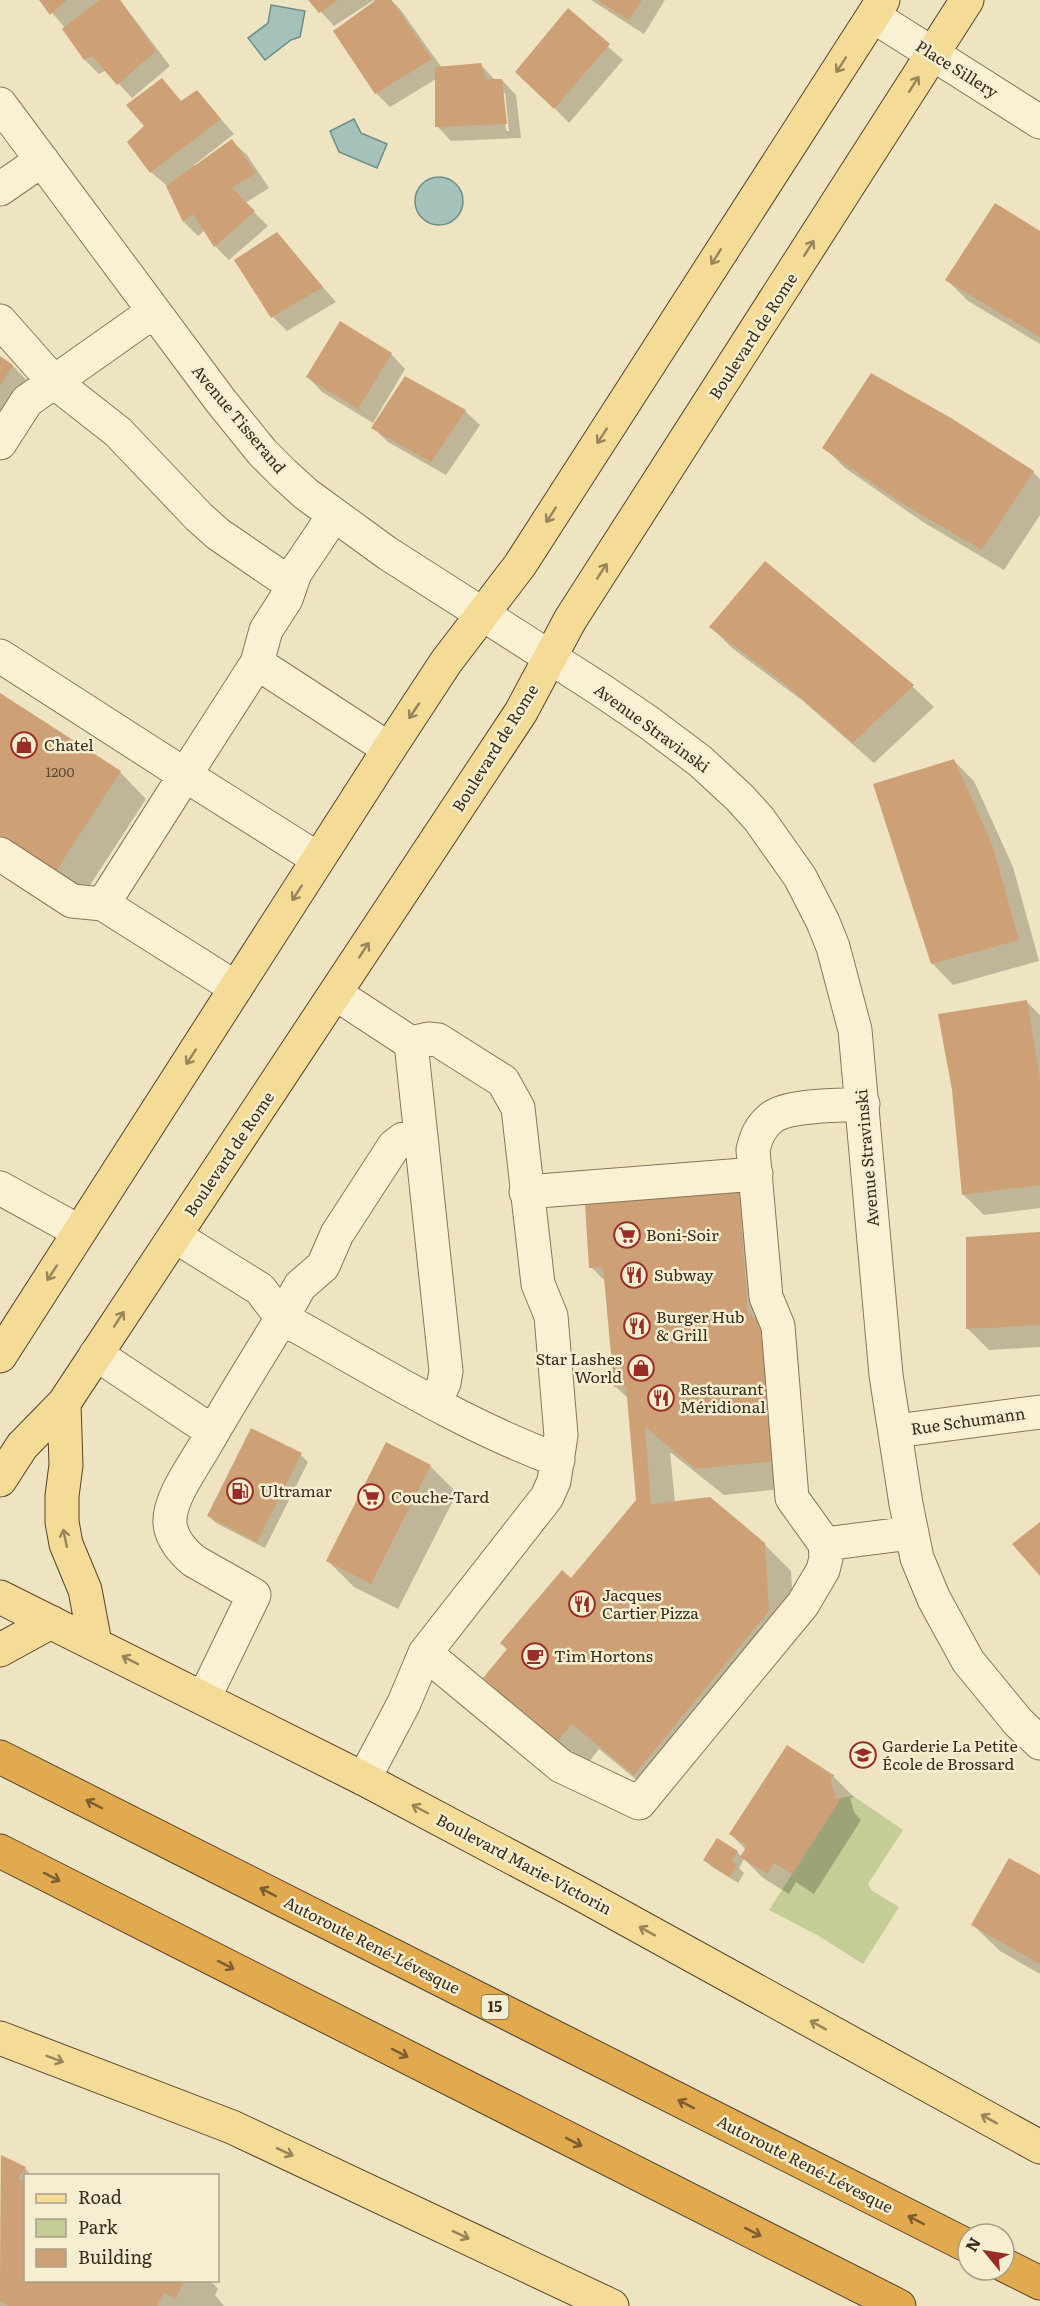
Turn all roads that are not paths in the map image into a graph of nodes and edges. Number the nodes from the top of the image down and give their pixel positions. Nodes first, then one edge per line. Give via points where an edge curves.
1 (967, 0) edge
2 (878, 8) edge
3 (933, 54) junction
4 (0, 104) edge
5 (1040, 123) edge
6 (42, 160) junction
7 (0, 189) edge
8 (153, 312) junction
9 (0, 321) edge
10 (53, 381) junction
11 (0, 443) edge
12 (334, 515) junction
13 (291, 584) junction
14 (483, 613) junction
15 (0, 656) edge
16 (550, 657) junction
17 (257, 663) junction
18 (389, 749) junction
19 (184, 775) junction
20 (0, 854) edge
21 (318, 859) junction
22 (103, 904) junction
23 (236, 988) junction
24 (336, 994) junction
25 (411, 1043) junction
26 (863, 1104) junction
27 (420, 1135) junction
28 (756, 1174) junction
29 (0, 1188) edge
30 (526, 1192) junction
31 (78, 1231) junction
32 (174, 1236) junction
33 (282, 1317) junction
34 (96, 1354) junction
35 (0, 1356) edge
36 (435, 1402) junction
37 (64, 1403) junction
38 (1040, 1412) edge
39 (896, 1431) junction
40 (213, 1432) junction
41 (558, 1460) junction
42 (0, 1480) edge
43 (911, 1533) junction
44 (825, 1544) junction
45 (0, 1597) edge
46 (51, 1622) junction
47 (95, 1643) junction
48 (0, 1650) edge
49 (425, 1653) junction
50 (204, 1698) junction
51 (1040, 1743) edge
52 (11, 1762) edge
53 (364, 1779) junction
54 (0, 1851) edge
55 (0, 2038) edge
56 (1040, 2147) edge
57 (956, 2240) edge
58 (1016, 2271) edge
59 (1040, 2283) edge
60 (612, 2306) edge
61 (899, 2306) edge

1 - 3 main road, Boulevard de Rome
2 - 3 street, Place Sillery
2 -> 14 main road via 520,564
3 - 5 street, Place Sillery
16 -> 3 main road, Boulevard de Rome
4 - 6 street, Avenue Tisserand
6 - 7 street
6 - 8 street, Avenue Tisserand
8 - 10 street
8 - 12 street, Avenue Tisserand via 262,452
9 - 10 street
10 - 11 street via 27,401
10 - 13 street via 118,432 218,534
12 - 13 street via 294,573
12 - 14 street, Avenue Tisserand
13 - 17 street via 266,630
14 - 16 street, Avenue Tisserand
14 -> 18 main road
15 - 19 street
24 -> 16 main road, Boulevard de Rome via 521,712
16 - 26 street, Avenue Stravinski via 700,761 740,798 774,838 812,899 833,947 855,1030
17 - 18 street
17 - 19 street
18 - 21 main road
19 - 21 street
19 - 22 street
20 - 22 street via 72,901
21 -> 23 main road
22 - 23 street
23 -> 31 main road
24 - 25 street
24 - 32 main road, Boulevard de Rome
25 - 27 street
25 - 30 street via 438,1040 503,1081 518,1108
26 - 28 street via 790,1110 772,1117 757,1134 753,1150
26 - 39 street, Avenue Stravinski via 886,1375
27 - 33 street via 394,1146 337,1234 323,1266 300,1286
27 - 36 street via 446,1371
28 - 30 street
28 - 44 street via 766,1297 778,1326 792,1498
29 - 31 street
30 - 41 street via 538,1284 551,1316 561,1435
31 -> 35 main road
32 - 33 street via 260,1289
34 -> 32 main road, Boulevard de Rome
33 - 36 street
33 - 40 street
34 - 37 main road, Boulevard de Rome
34 - 40 street
36 - 41 street via 526,1449
37 - 42 main road, Boulevard de Rome via 22,1446
47 -> 37 main road via 85,1590 66,1544 62,1522 66,1465
38 - 39 street, Rue Schumann
39 - 43 street, Avenue Stravinski
40 - 50 street via 179,1492 170,1525 175,1540 194,1562 254,1595
41 - 49 street via 547,1497
43 - 44 street
43 - 51 street, Avenue Stravinski via 934,1599 968,1661 1000,1702
44 - 49 street via 823,1570 803,1604 639,1803 561,1766
45 - 46 main road, Boulevard Marie-Victorin
46 - 47 main road, Boulevard Marie-Victorin
46 - 48 main road
50 -> 47 main road, Boulevard Marie-Victorin
49 - 53 street
50 - 53 main road, Boulevard Marie-Victorin
57 -> 52 highway, Autoroute René-Lévesque / 15
56 -> 53 main road, Boulevard Marie-Victorin
54 -> 61 highway
55 -> 60 main road via 232,2127
58 - 59 highway

